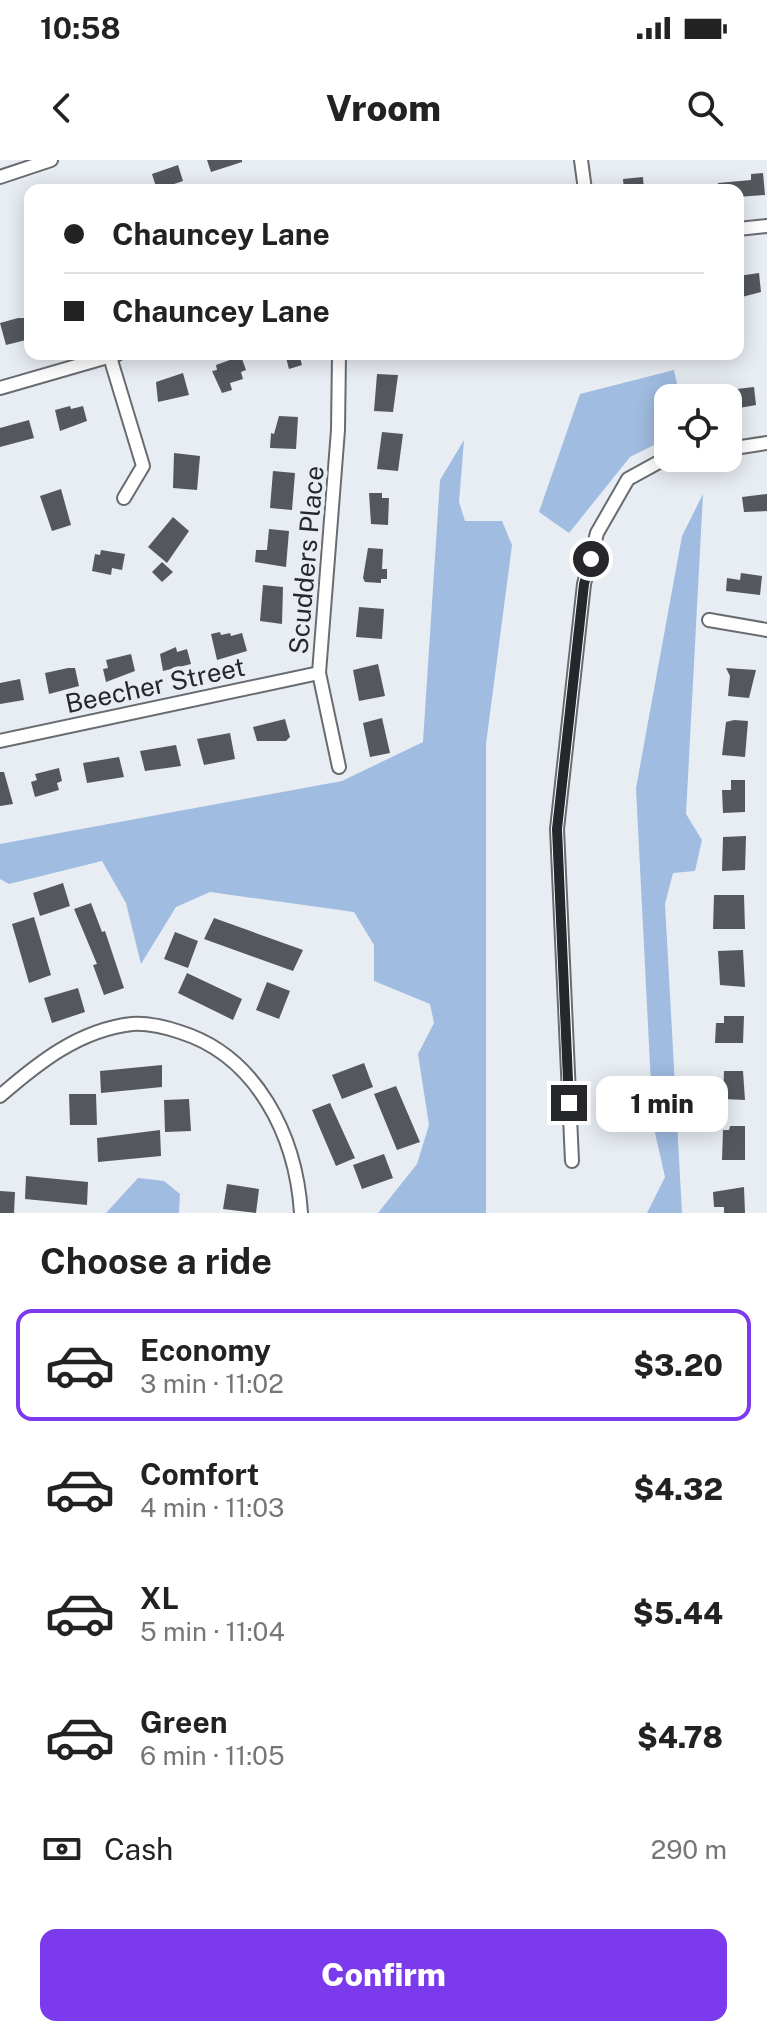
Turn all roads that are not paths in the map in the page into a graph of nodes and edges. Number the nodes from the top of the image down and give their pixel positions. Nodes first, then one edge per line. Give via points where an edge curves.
1 (51, 160) edge
2 (581, 160) edge
3 (0, 177) edge
4 (584, 184) edge
5 (767, 226) edge
6 (744, 228) edge
7 (97, 360) edge
8 (115, 360) edge
9 (339, 360) edge
10 (0, 388) edge
11 (767, 443) edge
12 (742, 447) edge
13 (654, 465) edge
14 (124, 498) dead end
15 (709, 620) dead end
16 (767, 630) edge
17 (319, 673) junction
18 (0, 741) edge
19 (339, 767) dead end
20 (0, 1096) edge
21 (572, 1161) dead end
22 (301, 1213) edge

1 - 3 street
2 - 4 street
5 - 6 street
7 - 10 street
8 - 14 street via 143,466
9 - 17 street, Scudders Place
11 - 12 street
13 - 21 street via 628,479 597,533 584,584 557,829
15 - 16 street
17 - 18 street, Beecher Street
17 - 19 street, Scudders Place
20 - 22 street via 37,1063 109,1029 146,1024 201,1039 238,1066 269,1104 291,1159

